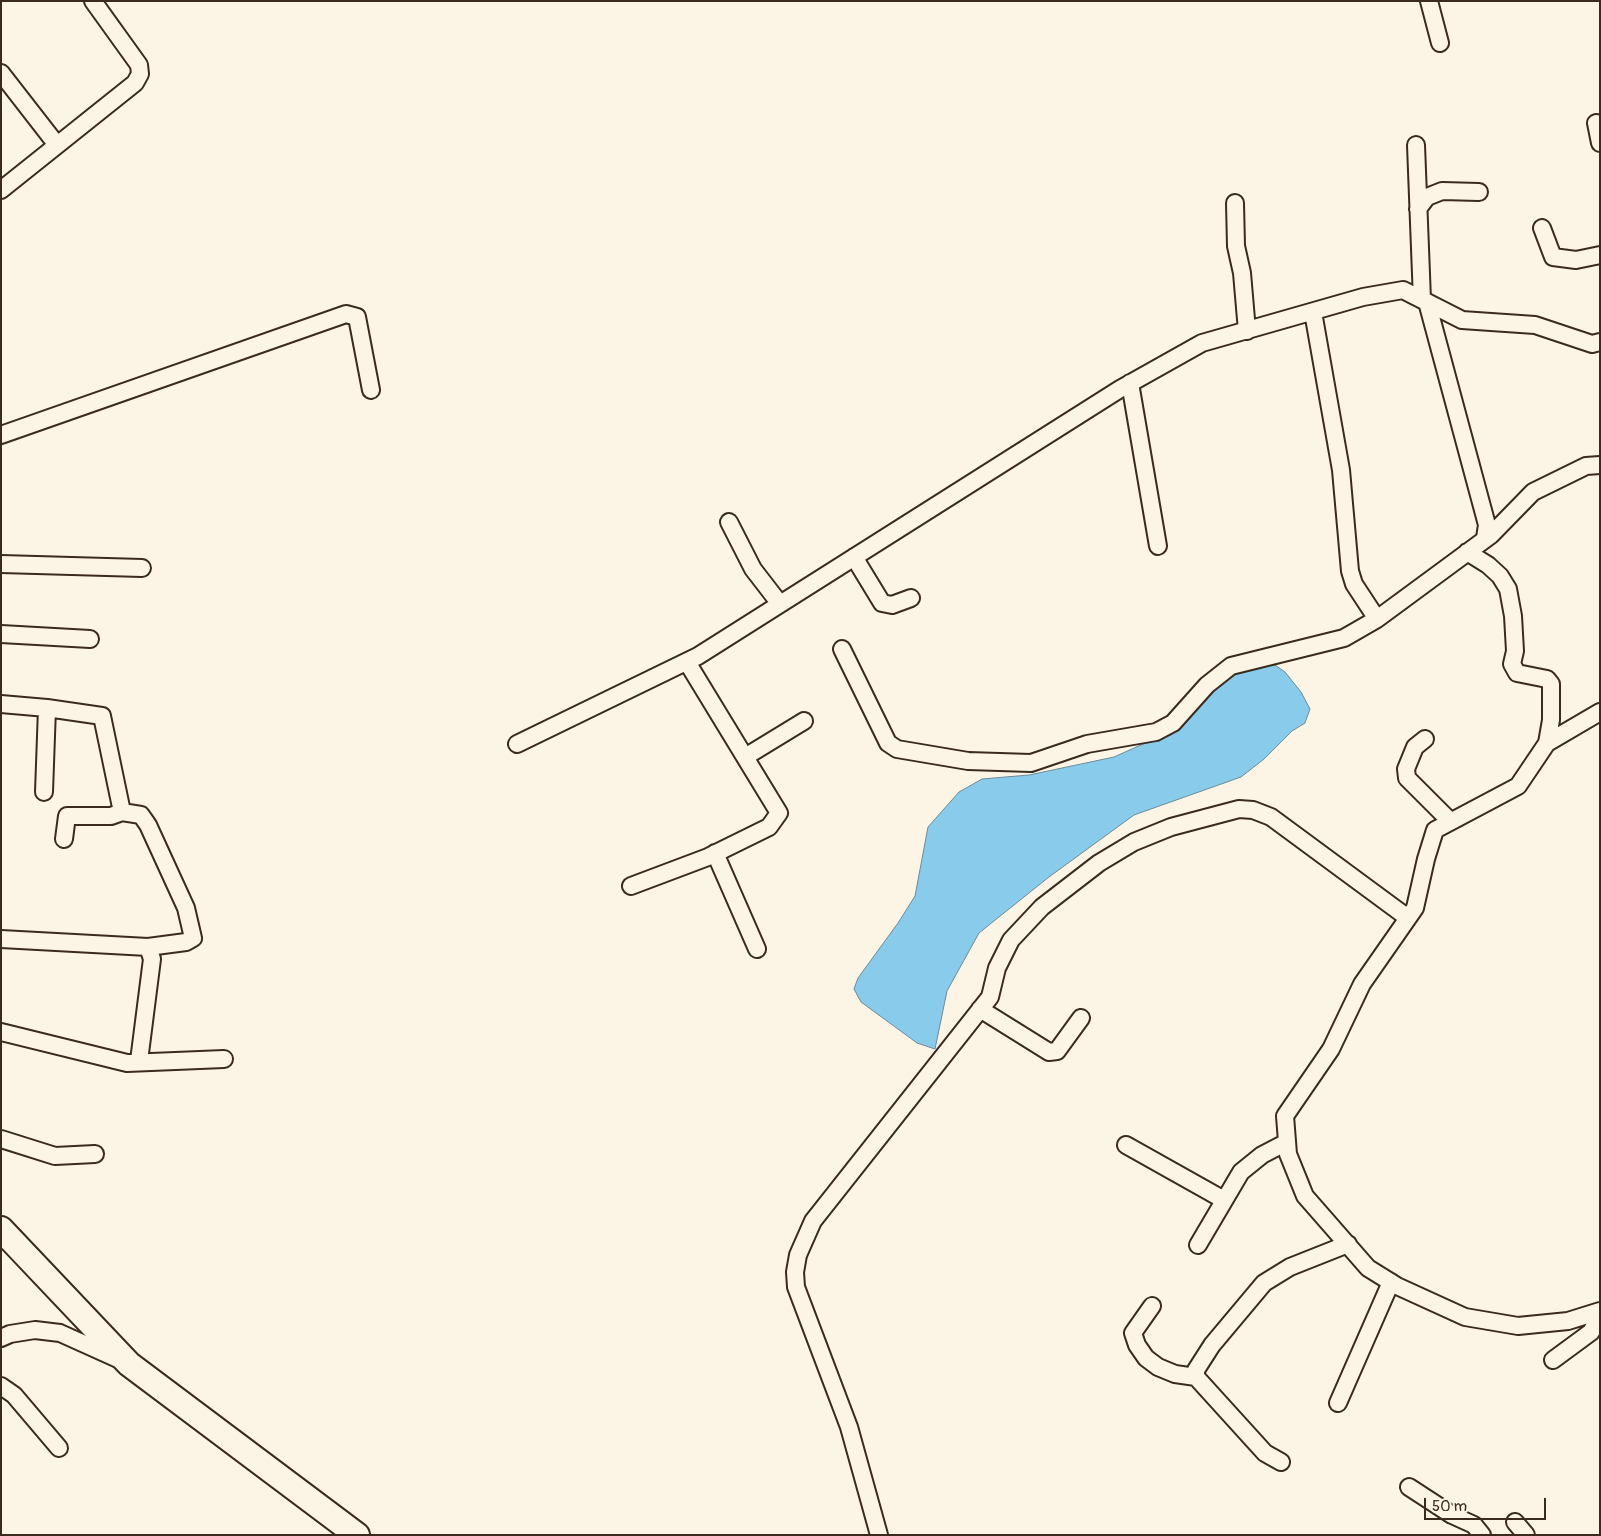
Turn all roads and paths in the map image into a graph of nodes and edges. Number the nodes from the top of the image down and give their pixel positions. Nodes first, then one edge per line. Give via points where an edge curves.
1 (92, 1) edge
2 (1430, 1) edge
3 (1440, 43) dead end
4 (1, 73) edge
5 (1596, 122) dead end
6 (1600, 143) edge
7 (57, 145) junction
8 (1416, 145) dead end
9 (1, 190) edge
10 (1479, 192) dead end
11 (1235, 203) dead end
12 (1418, 209) junction
13 (1542, 228) dead end
14 (1600, 255) edge
15 (1424, 301) junction
16 (1312, 312) junction
17 (1247, 330) junction
18 (1600, 342) edge
19 (1130, 383) junction
20 (371, 390) dead end
21 (1, 435) edge
22 (1600, 465) edge
23 (730, 522) dead end
24 (1485, 538) junction
25 (1158, 546) dead end
26 (1467, 552) junction
27 (854, 557) junction
28 (1, 564) edge
29 (142, 568) dead end
30 (911, 598) dead end
31 (780, 604) junction
32 (1377, 619) junction
33 (1, 634) edge
34 (90, 639) dead end
35 (842, 649) dead end
36 (687, 662) junction
37 (1, 704) edge
38 (47, 708) junction
39 (1600, 712) edge
40 (804, 721) dead end
41 (1425, 739) dead end
42 (1548, 743) junction
43 (518, 744) dead end
44 (745, 757) junction
45 (44, 792) dead end
46 (122, 812) junction
47 (1450, 821) junction
48 (64, 839) dead end
49 (714, 853) junction
50 (631, 886) dead end
51 (1408, 918) junction
52 (1, 939) edge
53 (148, 947) junction
54 (757, 948) dead end
55 (980, 1009) junction
56 (1081, 1018) dead end
57 (1, 1032) edge
58 (224, 1059) dead end
59 (139, 1061) junction
60 (1, 1139) edge
61 (1287, 1142) junction
62 (1126, 1145) dead end
63 (95, 1154) dead end
64 (1224, 1200) junction
65 (1, 1229) edge
66 (1348, 1244) junction
67 (1198, 1245) dead end
68 (1392, 1282) junction
69 (1152, 1306) dead end
70 (1600, 1311) edge
71 (1600, 1316) edge
72 (1, 1338) edge
73 (1553, 1360) dead end
74 (129, 1364) junction
75 (1196, 1377) junction
76 (1, 1386) edge
77 (1338, 1404) dead end
78 (59, 1448) dead end
79 (1281, 1462) dead end
80 (1409, 1487) dead end
81 (1515, 1522) dead end
82 (357, 1535) edge
83 (879, 1535) edge
84 (1482, 1535) edge
85 (1526, 1535) edge

1 - 7 street via 139,65 140,74 135,84
2 - 3 street
4 - 7 street
5 - 6 street
7 - 9 street
8 - 12 street
10 - 12 street via 1442,191 1427,197
11 - 17 street via 1236,246
12 - 15 street
13 - 14 street via 1553,257 1576,260
15 - 16 street via 1403,290 1363,297
15 - 18 street via 1462,320 1535,325 1592,344
15 - 24 street via 1487,525
16 - 17 street
16 - 32 street via 1341,470 1350,571 1354,584
17 - 19 street via 1202,343
19 - 25 street
19 - 27 street
20 - 21 street via 358,317 346,314
22 - 24 street via 1586,466 1533,492
23 - 31 street via 753,569
24 - 26 street
26 - 32 street
26 - 42 street via 1488,565 1508,589 1513,616 1512,664 1517,673 1547,679 1551,684
27 - 30 street via 882,603 892,605
27 - 31 street
28 - 29 street
31 - 36 street
32 - 35 street via 1344,638 1231,666 1207,685 1167,728 1087,744 1031,763 968,761 897,749 888,743
33 - 34 street
36 - 43 street
36 - 44 street
37 - 38 street
38 - 45 street
38 - 46 street via 102,716
39 - 42 street
40 - 44 street
41 - 47 street via 1416,747 1406,769 1407,778
42 - 47 street via 1518,786
44 - 49 street via 779,813 769,828
46 - 48 street via 111,816 67,816
46 - 53 street via 141,815 148,825 186,908 193,938 186,942
47 - 51 street via 1436,830 1415,908
49 - 50 street
49 - 54 street
51 - 55 street via 1270,817 1253,810 1239,809 1170,827 1134,842 1042,907 1011,940 997,968 990,997
51 - 61 street via 1362,984 1331,1049 1285,1116
52 - 53 street
53 - 59 street via 152,959
55 - 56 street via 1049,1052 1058,1050
55 - 83 street via 813,1221 798,1255 796,1287 849,1427
57 - 59 street via 127,1063
58 - 59 street
60 - 63 street via 55,1156
61 - 64 street via 1262,1155 1241,1172
61 - 66 street via 1288,1154 1305,1196
62 - 64 street
64 - 67 street
65 - 74 main road
66 - 68 street via 1368,1268
66 - 75 street via 1290,1267 1264,1283 1212,1345 1196,1370
68 - 70 street via 1465,1317 1518,1326 1568,1321
68 - 77 street
69 - 75 street via 1133,1333 1137,1345 1158,1367
71 - 73 street via 1592,1332
72 - 74 street via 35,1330 60,1333
74 - 82 main road
75 - 79 street via 1265,1453
76 - 78 street via 14,1395
80 - 84 street via 1474,1525
81 - 85 street

